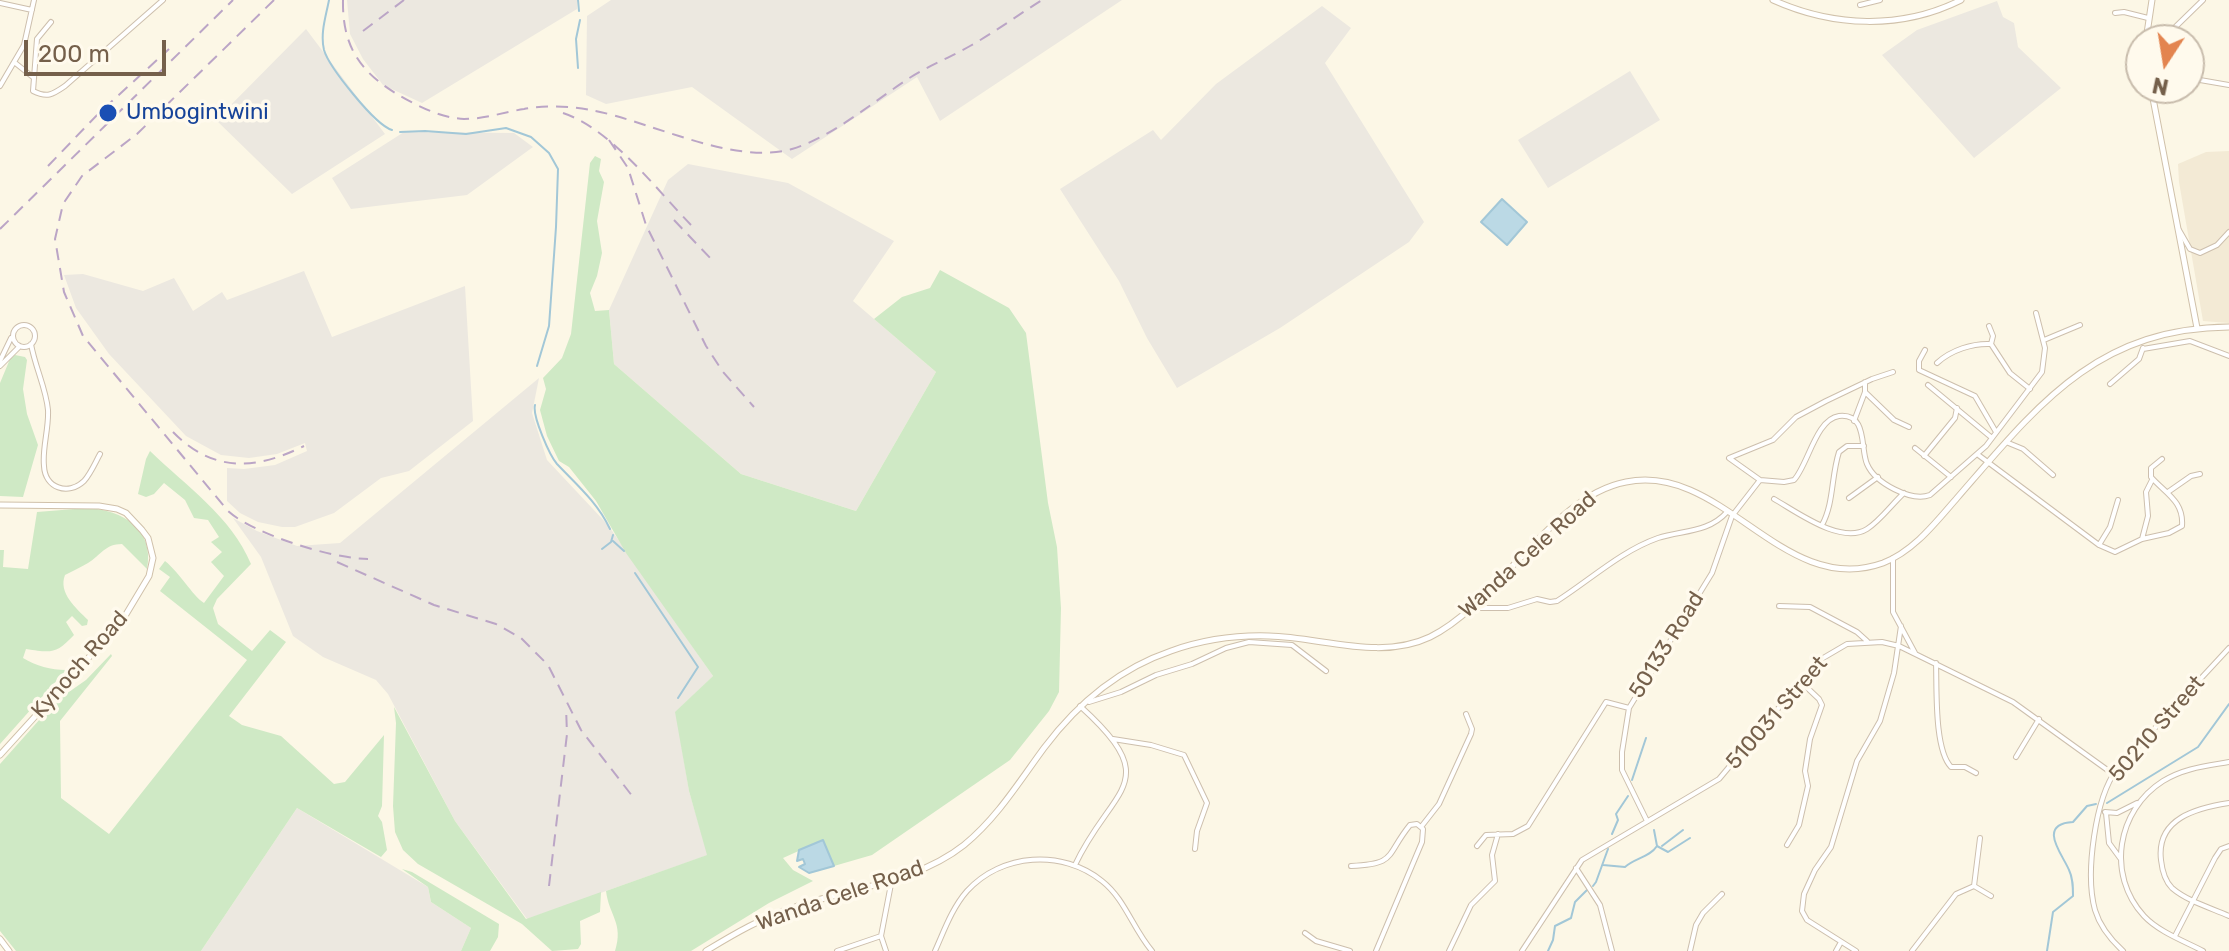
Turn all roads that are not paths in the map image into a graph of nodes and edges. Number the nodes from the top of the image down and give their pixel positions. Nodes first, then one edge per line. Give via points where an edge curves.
1 (31, 0) edge
2 (163, 0) edge
3 (1773, 0) edge
4 (1880, 0) edge
5 (1961, 0) edge
6 (2152, 0) edge
7 (2203, 0) edge
8 (0, 3) edge
9 (1860, 5) dead end
10 (30, 10) junction
11 (2115, 13) dead end
12 (2148, 18) junction
13 (51, 22) dead end
14 (2147, 24) edge
15 (2178, 24) edge
16 (14, 62) junction
17 (34, 78) junction
18 (2205, 81) edge
19 (2229, 85) edge
20 (0, 86) edge
21 (2154, 104) edge
22 (2178, 229) junction
23 (2229, 232) edge
24 (2036, 313) dead end
25 (2080, 325) dead end
26 (1989, 326) dead end
27 (2229, 327) edge
28 (2197, 328) junction
29 (13, 335) junction
30 (2044, 340) junction
31 (31, 344) junction
32 (1991, 344) junction
33 (2143, 345) junction
34 (21, 346) junction
35 (1925, 350) dead end
36 (2229, 356) edge
37 (34, 362) junction
38 (0, 363) edge
39 (1937, 363) dead end
40 (1893, 372) dead end
41 (1865, 382) junction
42 (2110, 384) dead end
43 (1928, 385) dead end
44 (2030, 389) junction
45 (1865, 392) junction
46 (1957, 408) junction
47 (1854, 421) junction
48 (1909, 427) dead end
49 (1996, 432) junction
50 (1992, 438) junction
51 (2006, 442) junction
52 (1864, 446) junction
53 (1915, 448) dead end
54 (100, 454) dead end
55 (1977, 454) junction
56 (1924, 456) junction
57 (2162, 459) dead end
58 (1988, 462) junction
59 (2200, 474) dead end
60 (2053, 475) dead end
61 (1878, 477) junction
62 (1951, 477) junction
63 (1760, 480) junction
64 (2152, 480) junction
65 (2168, 492) junction
66 (1904, 493) junction
67 (1849, 498) dead end
68 (1774, 499) dead end
69 (2118, 500) dead end
70 (0, 505) edge
71 (1729, 514) junction
72 (1822, 525) junction
73 (2142, 539) junction
74 (2099, 545) junction
75 (1893, 558) junction
76 (1779, 606) dead end
77 (1469, 608) junction
78 (1901, 626) junction
79 (1867, 641) junction
80 (1899, 646) junction
81 (2229, 648) edge
82 (1915, 653) junction
83 (1936, 662) junction
84 (1326, 671) dead end
85 (1800, 681) junction
86 (1081, 707) junction
87 (1629, 708) junction
88 (1466, 714) dead end
89 (2039, 719) junction
90 (1113, 739) junction
91 (0, 755) edge
92 (2016, 757) dead end
93 (2229, 762) edge
94 (1976, 773) dead end
95 (2113, 774) junction
96 (2139, 801) junction
97 (2229, 803) edge
98 (2103, 812) junction
99 (1647, 821) junction
100 (1421, 827) junction
101 (1498, 834) junction
102 (1980, 838) dead end
103 (1787, 845) dead end
104 (1477, 846) dead end
105 (2229, 846) edge
106 (1195, 849) dead end
107 (2121, 859) junction
108 (1075, 865) junction
109 (1351, 866) dead end
110 (1576, 868) junction
111 (892, 879) junction
112 (1974, 886) junction
113 (1722, 894) dead end
114 (1991, 896) dead end
115 (2193, 900) junction
116 (2228, 914) edge
117 (1305, 933) dead end
118 (881, 936) junction
119 (2175, 936) junction
120 (0, 939) edge
121 (1841, 942) junction
122 (718, 944) junction
123 (9, 951) edge
124 (706, 951) edge
125 (721, 951) edge
126 (837, 951) edge
127 (886, 951) edge
128 (935, 951) edge
129 (1152, 951) edge
130 (1350, 951) edge
131 (1376, 951) edge
132 (1449, 951) edge
133 (1522, 951) edge
134 (1612, 951) edge
135 (1690, 951) edge
136 (1836, 951) edge
137 (1856, 951) edge
138 (1912, 951) edge
139 (2123, 951) edge
140 (2203, 951) edge

1 - 10 street
2 - 17 street via 52,95 33,91
3 - 5 street via 1817,16 1864,23 1934,12
4 - 9 street
6 - 12 street
7 - 15 street
8 - 10 street
10 - 16 street via 24,45
11 - 12 street
12 - 14 street
13 - 17 street via 37,39
16 - 17 street
16 - 20 street
18 - 19 street
21 - 22 street
22 - 23 street via 2190,249 2200,253
22 - 28 street
24 - 30 street
25 - 30 street
26 - 32 street
27 - 28 street, Wanda Cele Road
28 - 33 street, Wanda Cele Road
29 - 31 street via 20,326 28,326 35,334
29 - 34 street
29 - 38 street
30 - 44 street via 2043,368
31 - 34 street
31 - 37 street
32 - 39 street via 1971,345
32 - 44 street via 2010,373
33 - 36 street via 2186,340
33 - 42 street via 2139,359
33 - 51 street, Wanda Cele Road via 2104,358 2068,381
34 - 37 street
34 - 38 street
35 - 49 street via 1920,372 1975,396
37 - 54 street via 48,409 43,465 50,482 65,489 77,486
40 - 41 street
41 - 45 street
41 - 63 street via 1796,417 1773,440 1729,460
43 - 46 street
44 - 49 street
45 - 47 street
45 - 48 street
46 - 50 street
46 - 56 street via 1955,418
47 - 52 street
47 - 63 street via 1840,416 1828,422 1794,480
49 - 50 street
50 - 55 street
51 - 58 street, Wanda Cele Road
51 - 60 street via 2023,449
52 - 61 street via 1867,465
52 - 72 street via 1839,452 1831,504
53 - 56 street
55 - 58 street
55 - 62 street
56 - 62 street
57 - 64 street via 2151,468
58 - 74 street
58 - 75 street, Wanda Cele Road via 1927,531
59 - 65 street
61 - 66 street
61 - 67 street
62 - 66 street via 1927,496
63 - 71 street
64 - 65 street
64 - 73 street
65 - 73 street via 2179,506 2182,526
66 - 72 street via 1860,532 1839,534
68 - 72 street
69 - 74 street
70 - 91 street, Kynoch Road via 117,509 148,538 153,558 149,576 122,621
71 - 75 street, Wanda Cele Road via 1817,565 1850,569
71 - 77 street via 1709,526 1649,542 1554,602 1537,599 1508,608
71 - 77 street, Wanda Cele Road via 1665,481 1612,485 1576,506
71 - 87 street, 50133 Road via 1712,573
73 - 74 street via 2115,552
75 - 78 street via 1893,612
76 - 79 street via 1810,607
77 - 86 street, Wanda Cele Road via 1435,635 1403,646 1270,636 1200,642 1136,666
78 - 80 street
78 - 82 street
79 - 80 street, 510031 Street
79 - 85 street, 510031 Street via 1830,652
80 - 82 street, 510031 Street
80 - 121 street via 1880,721 1857,761 1834,838 1801,904 1807,920
81 - 95 street, 50210 Street
82 - 83 street, 510031 Street
83 - 89 street, 510031 Street
83 - 94 street via 1946,762
84 - 86 street via 1292,645 1249,642
85 - 99 street, 510031 Street via 1719,779
85 - 103 street via 1822,705 1810,739 1799,825
86 - 90 street
86 - 111 street, Wanda Cele Road via 974,836 939,862
87 - 99 street, 50133 Road via 1621,767
87 - 101 street via 1606,702 1524,830
88 - 100 street via 1471,734 1439,804
89 - 92 street
89 - 95 street, 510031 Street
90 - 106 street via 1184,755 1207,801
90 - 108 street via 1125,760 1126,781
93 - 96 street via 2183,771
95 - 98 street, 50210 Street
96 - 98 street via 2117,813
96 - 107 street via 2124,828
97 - 115 street via 2192,810 2163,837 2166,880
98 - 107 street via 2109,843
98 - 139 street, 50210 Street via 2092,866 2093,900 2101,925
99 - 110 street, 510031 Street
100 - 109 street via 1410,825 1384,861
100 - 131 street via 1422,842
101 - 104 street via 1484,837
101 - 132 street via 1492,855 1495,881 1471,905
102 - 112 street
105 - 115 street via 2215,858
107 - 119 street via 2126,885 2140,912
108 - 128 street via 1033,860 992,872 961,898
108 - 129 street via 1111,889
110 - 133 street, 510031 Street
110 - 134 street via 1600,905
111 - 118 street
111 - 122 street, Wanda Cele Road via 779,912
112 - 114 street
112 - 138 street via 1956,894
113 - 135 street via 1696,925
115 - 116 street
115 - 119 street
117 - 130 street
118 - 126 street
118 - 127 street
119 - 140 street
120 - 123 street
121 - 136 street
121 - 137 street
122 - 124 street, Wanda Cele Road
122 - 125 street

